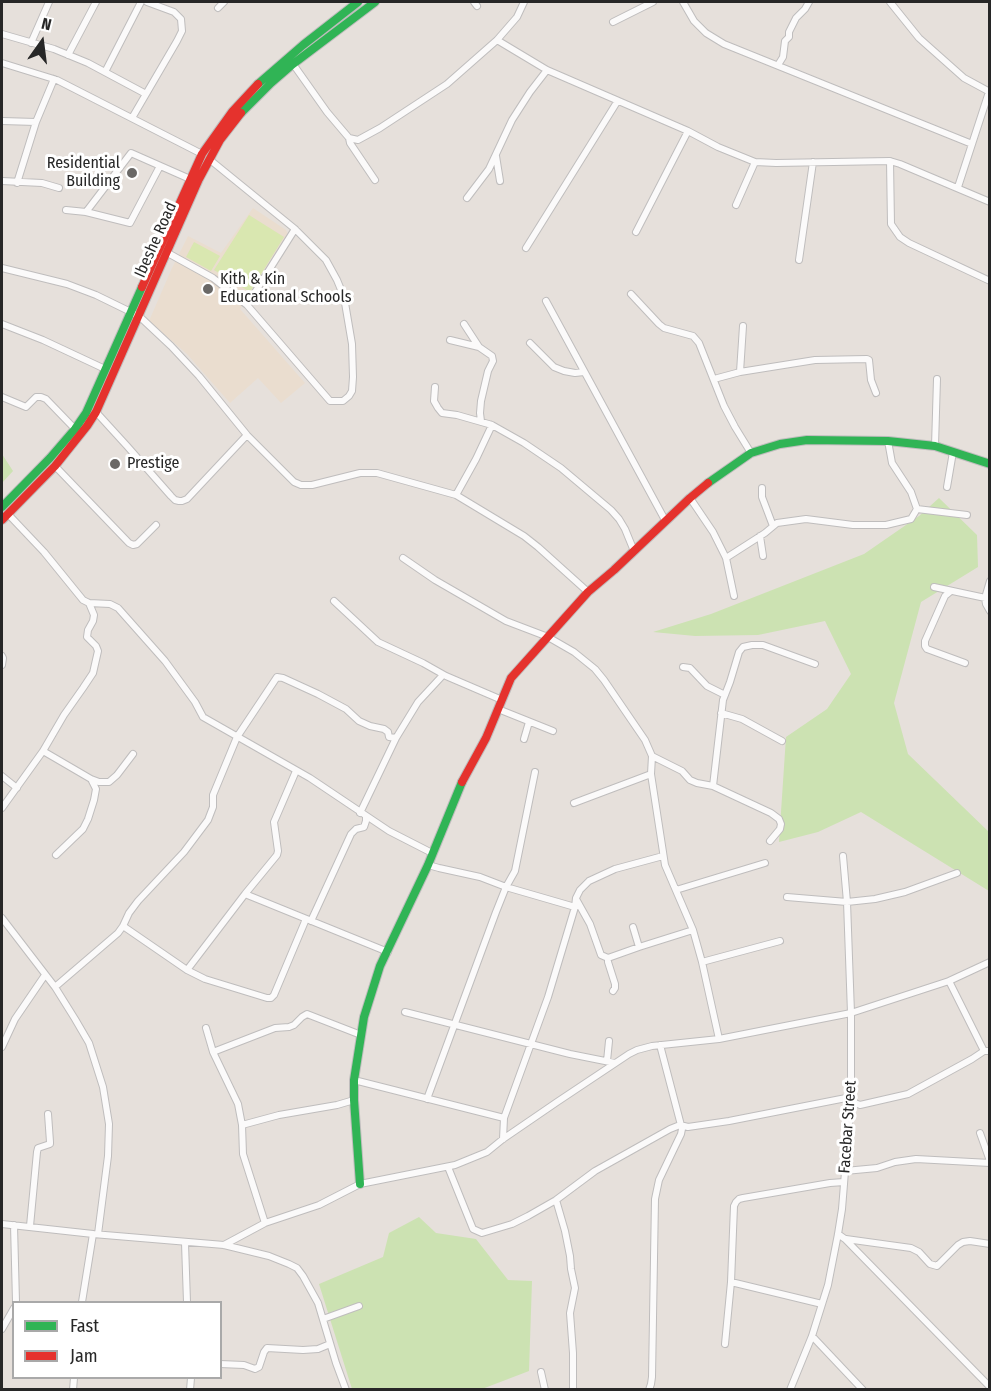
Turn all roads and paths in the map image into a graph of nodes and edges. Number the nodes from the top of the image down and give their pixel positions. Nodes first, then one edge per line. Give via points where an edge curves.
1 (50, 2) edge
2 (96, 2) edge
3 (141, 2) edge
4 (147, 2) edge
5 (224, 2) edge
6 (358, 2) edge
7 (375, 2) edge
8 (524, 2) edge
9 (653, 2) edge
10 (683, 2) edge
11 (808, 2) edge
12 (890, 2) edge
13 (218, 8) dead end
14 (613, 22) dead end
15 (2, 34) edge
16 (497, 40) junction
17 (31, 43) junction
18 (68, 55) junction
19 (2, 63) edge
20 (293, 63) junction
21 (778, 65) junction
22 (547, 70) junction
23 (105, 72) junction
24 (54, 79) junction
25 (989, 92) edge
26 (146, 94) junction
27 (617, 102) junction
28 (132, 118) junction
29 (2, 120) edge
30 (36, 122) junction
31 (688, 132) junction
32 (349, 138) junction
33 (972, 144) junction
34 (496, 155) junction
35 (206, 157) junction
36 (755, 162) junction
37 (813, 162) junction
38 (890, 162) junction
39 (160, 165) junction
40 (190, 178) junction
41 (375, 180) dead end
42 (2, 181) edge
43 (500, 181) dead end
44 (17, 183) junction
45 (957, 187) junction
46 (59, 188) dead end
47 (467, 198) dead end
48 (990, 202) edge
49 (736, 205) dead end
50 (66, 210) dead end
51 (86, 213) junction
52 (295, 229) junction
53 (636, 231) dead end
54 (526, 248) dead end
55 (166, 252) junction
56 (799, 261) dead end
57 (2, 268) edge
58 (990, 281) edge
59 (631, 294) dead end
60 (546, 301) dead end
61 (247, 306) junction
62 (135, 315) junction
63 (2, 324) edge
64 (464, 324) dead end
65 (743, 326) dead end
66 (450, 340) dead end
67 (530, 343) dead end
68 (479, 347) junction
69 (105, 369) junction
70 (584, 372) junction
71 (740, 372) junction
72 (714, 379) junction
73 (937, 379) dead end
74 (435, 387) dead end
75 (876, 393) dead end
76 (2, 397) edge
77 (96, 412) junction
78 (482, 421) junction
79 (492, 425) junction
80 (75, 429) junction
81 (247, 435) junction
82 (888, 441) junction
83 (935, 446) junction
84 (953, 452) junction
85 (751, 453) junction
86 (990, 464) edge
87 (55, 466) junction
88 (947, 487) dead end
89 (762, 488) dead end
90 (456, 495) junction
91 (690, 498) junction
92 (917, 509) junction
93 (4, 513) edge
94 (967, 516) dead end
95 (665, 520) junction
96 (156, 525) dead end
97 (773, 526) junction
98 (760, 536) junction
99 (634, 551) junction
100 (763, 556) dead end
101 (403, 558) dead end
102 (726, 558) junction
103 (990, 581) edge
104 (934, 587) dead end
105 (951, 591) junction
106 (588, 592) junction
107 (734, 596) dead end
108 (987, 599) edge
109 (334, 601) dead end
110 (89, 603) junction
111 (990, 611) edge
112 (548, 637) junction
113 (2, 656) edge
114 (965, 663) dead end
115 (815, 664) dead end
116 (2, 665) edge
117 (683, 666) dead end
118 (443, 675) junction
119 (725, 695) junction
120 (502, 700) junction
121 (498, 709) junction
122 (721, 713) junction
123 (529, 722) junction
124 (553, 731) dead end
125 (237, 737) junction
126 (396, 738) junction
127 (524, 739) dead end
128 (782, 741) dead end
129 (43, 751) junction
130 (133, 754) dead end
131 (652, 756) junction
132 (296, 771) junction
133 (535, 772) dead end
134 (651, 774) junction
135 (2, 776) edge
136 (91, 779) junction
137 (713, 786) junction
138 (17, 788) junction
139 (574, 803) dead end
140 (2, 808) edge
141 (363, 815) junction
142 (770, 841) dead end
143 (432, 853) junction
144 (56, 855) dead end
145 (663, 856) junction
146 (843, 856) dead end
147 (765, 863) dead end
148 (428, 865) junction
149 (957, 873) dead end
150 (506, 887) junction
151 (676, 890) junction
152 (245, 894) junction
153 (787, 897) dead end
154 (576, 898) junction
155 (848, 902) junction
156 (575, 907) junction
157 (2, 918) edge
158 (308, 920) junction
159 (123, 926) junction
160 (633, 927) dead end
161 (693, 930) junction
162 (780, 941) dead end
163 (639, 946) junction
164 (388, 952) junction
165 (608, 958) junction
166 (702, 962) junction
167 (990, 962) edge
168 (186, 970) junction
169 (45, 975) junction
170 (949, 981) junction
171 (55, 987) junction
172 (613, 991) dead end
173 (405, 1012) dead end
174 (851, 1013) junction
175 (455, 1025) junction
176 (206, 1028) dead end
177 (361, 1035) junction
178 (719, 1039) junction
179 (609, 1041) dead end
180 (531, 1044) junction
181 (660, 1045) junction
182 (2, 1047) edge
183 (987, 1051) edge
184 (213, 1052) junction
185 (607, 1061) junction
186 (615, 1063) junction
187 (354, 1080) junction
188 (851, 1097) junction
189 (427, 1099) junction
190 (354, 1100) junction
191 (48, 1114) dead end
192 (504, 1118) junction
193 (242, 1125) junction
194 (680, 1125) junction
195 (980, 1133) dead end
196 (503, 1139) junction
197 (990, 1162) edge
198 (448, 1167) junction
199 (845, 1171) junction
200 (844, 1182) junction
201 (360, 1184) junction
202 (556, 1200) junction
203 (265, 1223) junction
204 (2, 1224) edge
205 (14, 1225) junction
206 (30, 1226) junction
207 (96, 1234) junction
208 (838, 1234) junction
209 (845, 1239) junction
210 (185, 1243) junction
211 (990, 1244) edge
212 (224, 1245) junction
213 (732, 1282) junction
214 (16, 1301) edge
215 (82, 1301) edge
216 (188, 1301) edge
217 (822, 1304) junction
218 (358, 1306) dead end
219 (12, 1312) edge
220 (323, 1319) junction
221 (2, 1329) edge
222 (812, 1336) junction
223 (330, 1344) junction
224 (725, 1344) dead end
225 (222, 1364) edge
226 (541, 1372) dead end
227 (979, 1378) junction
228 (990, 1387) edge
229 (346, 1389) edge
230 (545, 1389) edge
231 (573, 1389) edge
232 (649, 1389) edge
233 (790, 1389) edge
234 (863, 1389) edge
235 (984, 1389) edge

1 - 17 street
2 - 18 street
3 - 23 street
4 - 26 street via 174,12 181,19 182,31
5 - 13 street
6 - 35 main road, Ibeshe Road via 263,79 231,112
7 - 20 main road, Ibeshe Road
8 - 16 street
9 - 14 street
10 - 21 street via 706,33
11 - 21 street via 789,32
12 - 25 street via 919,38 964,78
15 - 17 street
16 - 22 street
16 - 32 street via 447,84 357,140
17 - 18 street
18 - 23 street
19 - 24 street
20 - 32 street
20 - 35 main road, Ibeshe Road via 238,116
21 - 33 street
22 - 27 street
22 - 34 street via 512,120
23 - 26 street
24 - 28 street
24 - 30 street
25 - 33 street
26 - 28 street
27 - 31 street
27 - 54 street
28 - 35 street
29 - 30 street
30 - 44 street
31 - 36 street
31 - 53 street
32 - 41 street
33 - 45 street
34 - 43 street
34 - 47 street
35 - 40 main road, Ibeshe Road
35 - 52 street
35 - 55 main road, Ibeshe Road
36 - 37 street
36 - 49 street
37 - 38 street
37 - 56 street
38 - 45 street
38 - 58 street via 891,224 900,237
39 - 40 street
39 - 51 street via 131,153
39 - 51 street via 130,223
40 - 62 main road, Ibeshe Road
42 - 44 street
44 - 46 street
45 - 48 street
50 - 51 street
52 - 61 street
52 - 61 street via 327,260 344,297 352,344 349,396 343,401 330,401
55 - 61 street via 213,278
55 - 62 main road, Ibeshe Road
57 - 62 street via 67,284
59 - 72 street via 664,328 693,336
60 - 70 street
62 - 69 main road, Ibeshe Road
62 - 77 main road, Ibeshe Road
62 - 81 street via 171,346
63 - 69 street
64 - 68 street
65 - 71 street
66 - 68 street
67 - 70 street via 555,367
68 - 78 street via 493,361 481,401
69 - 80 main road, Ibeshe Road
70 - 95 street
71 - 72 street
71 - 75 street via 815,360 867,359
72 - 85 street via 724,406
73 - 83 street
74 - 78 street via 434,401 442,413
76 - 80 street via 26,406 36,397 46,399
77 - 81 street via 178,501 187,499
77 - 87 main road, Ibeshe Road
78 - 79 street
79 - 90 street
79 - 99 street via 561,468 611,510
80 - 93 main road, Ibeshe Road
81 - 90 street via 301,485 377,473
82 - 83 main road
82 - 85 main road via 807,440
82 - 92 street via 892,463
83 - 84 main road
84 - 86 main road
84 - 88 street
85 - 91 main road
87 - 93 main road, Ibeshe Road
87 - 96 street via 129,543 137,544
89 - 97 street
90 - 106 street via 524,536
91 - 95 main road
91 - 102 street via 714,532
92 - 94 street
92 - 97 street via 911,519 886,525 806,519
93 - 110 street
95 - 99 main road
97 - 98 street
98 - 100 street
98 - 102 street
99 - 106 main road
101 - 112 street via 506,621
102 - 107 street
103 - 108 street
104 - 105 street
105 - 108 street
105 - 114 street via 945,596 925,646
106 - 112 main road
108 - 111 street
109 - 118 street via 378,642
110 - 125 street via 118,608 165,661 203,717
110 - 129 street via 94,615 87,637 98,651 93,673
112 - 120 main road via 511,678
112 - 131 street via 574,652 604,680
113 - 116 street
115 - 119 street via 763,645 743,647
117 - 119 street
118 - 120 street
118 - 126 street via 418,702
119 - 122 street
120 - 121 main road
121 - 123 street
121 - 143 main road
122 - 128 street via 742,719
122 - 137 street
123 - 124 street
123 - 127 street
125 - 126 street via 277,677 318,694 359,721 384,729 389,737
125 - 132 street
125 - 159 street via 213,795 208,820 138,901
126 - 141 street
129 - 136 street
129 - 138 street
130 - 136 street via 109,782
131 - 134 street
131 - 137 street via 682,771 690,780
132 - 141 street
132 - 152 street via 274,822 278,853
133 - 150 street via 514,871
134 - 139 street
134 - 145 street
135 - 138 street
136 - 144 street via 96,789 88,819
137 - 142 street via 779,819 780,829
138 - 140 street
141 - 143 street
141 - 158 street via 364,827 351,834
143 - 148 main road
145 - 151 street
145 - 154 street via 615,869 589,881
146 - 155 street, Facebar Street
147 - 151 street
148 - 150 street
148 - 164 main road
149 - 155 street via 905,892
150 - 156 street
150 - 175 street
151 - 161 street
152 - 158 street
152 - 168 street
153 - 155 street
154 - 156 street
154 - 165 street via 601,955
155 - 174 street, Facebar Street
156 - 180 street
157 - 169 street
158 - 164 street
158 - 168 street via 271,998 205,980
159 - 168 street
159 - 171 street
160 - 163 street
161 - 163 street
161 - 166 street
162 - 166 street
163 - 165 street
164 - 177 main road via 380,966
165 - 172 street via 615,984
166 - 178 street
167 - 170 street
169 - 171 street
169 - 182 street via 15,1019
170 - 174 street
170 - 183 street
171 - 207 street via 89,1043 105,1096 108,1156
173 - 175 street
174 - 178 street
174 - 188 street, Facebar Street
175 - 180 street
175 - 189 street
176 - 184 street
177 - 184 street via 307,1014 294,1025 275,1028
177 - 187 main road
178 - 181 street
179 - 185 street
180 - 185 street
180 - 192 street
181 - 186 street via 637,1050
181 - 194 street
183 - 188 street via 908,1094 860,1105
184 - 193 street via 238,1104
185 - 186 street
186 - 196 street
187 - 189 street
187 - 190 main road
188 - 194 street via 729,1121
188 - 199 street, Facebar Street
189 - 192 street
190 - 193 street
190 - 201 main road
191 - 206 street via 50,1144 37,1152
192 - 196 street
193 - 203 street via 243,1154
194 - 202 street via 595,1171
194 - 232 street via 681,1134 659,1180 655,1199
195 - 197 street
196 - 198 street via 487,1152
197 - 199 street via 916,1159
198 - 201 street
198 - 202 street via 477,1232 512,1224
199 - 200 street, Facebar Street
200 - 208 street, Facebar Street
200 - 213 street via 739,1199 734,1206
201 - 203 street via 319,1205
202 - 231 street via 575,1288 570,1313
203 - 212 street
204 - 205 street
205 - 206 street
205 - 214 street
206 - 207 street
207 - 210 street
207 - 215 street
208 - 209 street
208 - 217 street, Facebar Street
209 - 211 street via 911,1248 937,1266 963,1242
209 - 227 street
210 - 212 street
210 - 216 street
212 - 220 street via 269,1256 297,1268
213 - 217 street
213 - 224 street
217 - 222 street, Facebar Street
218 - 220 street
219 - 221 street
220 - 223 street
222 - 233 street, Facebar Street
222 - 234 street
223 - 225 street via 303,1350 267,1348 260,1367 255,1369
223 - 229 street
226 - 230 street
227 - 228 street
227 - 235 street

